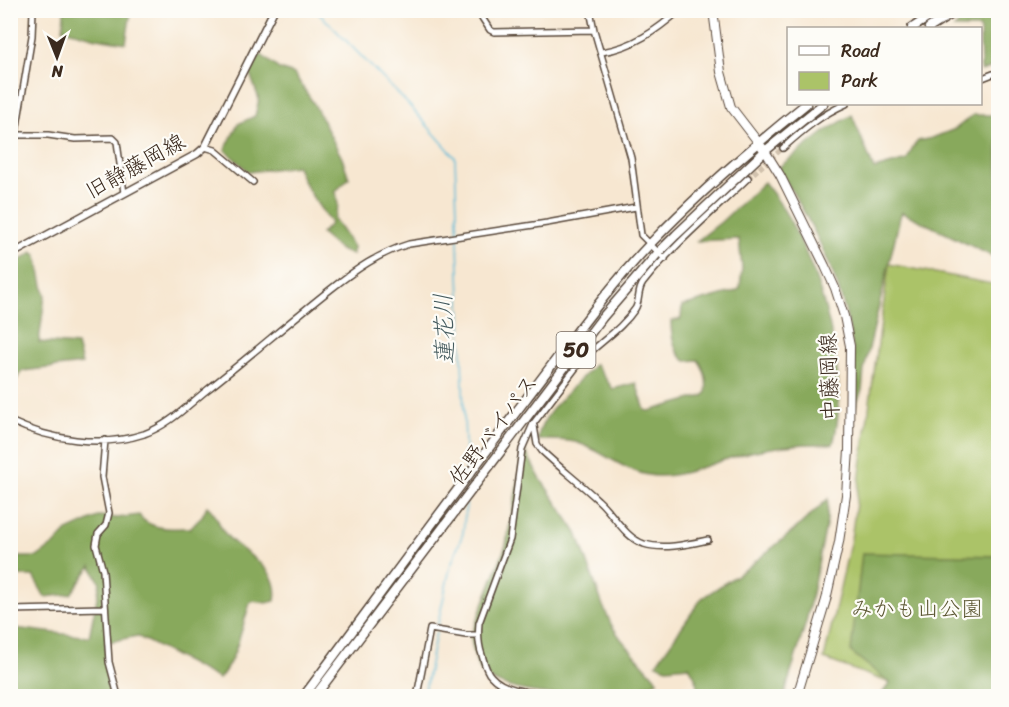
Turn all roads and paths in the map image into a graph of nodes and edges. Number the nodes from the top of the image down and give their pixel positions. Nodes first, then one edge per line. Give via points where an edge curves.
1 (33, 10) edge
2 (274, 10) edge
3 (477, 10) edge
4 (591, 10) edge
5 (680, 10) edge
6 (713, 10) edge
7 (940, 10) edge
8 (958, 10) edge
9 (914, 27) edge
10 (931, 27) edge
11 (594, 30) junction
12 (602, 52) junction
13 (999, 72) edge
14 (982, 79) edge
15 (805, 105) edge
16 (822, 105) edge
17 (843, 105) edge
18 (14, 135) edge
19 (758, 142) junction
20 (205, 147) junction
21 (783, 148) tunnel mouth
22 (765, 151) junction
23 (10, 168) edge
24 (748, 178) tunnel mouth
25 (253, 182) dead end
26 (124, 193) junction
27 (636, 207) junction
28 (650, 245) junction
29 (10, 255) edge
30 (661, 256) junction
31 (10, 421) edge
32 (533, 424) junction
33 (105, 440) junction
34 (708, 540) dead end
35 (105, 608) junction
36 (10, 610) edge
37 (478, 635) junction
38 (524, 694) edge
39 (566, 695) edge
40 (118, 696) edge
41 (304, 696) edge
42 (315, 696) edge
43 (417, 696) edge
44 (797, 696) edge

1 - 18 street
2 - 20 street, 旧静藤岡線
3 - 11 street via 494,32
4 - 11 street
5 - 12 street via 643,39
6 - 19 main road, 中藤岡線 via 728,99
7 - 9 highway
8 - 10 highway
11 - 12 street
12 - 27 street via 631,158
13 - 14 street
15 - 19 highway, 佐野バイパス / 50
16 - 22 highway, 佐野バイパス / 50
17 - 21 street
18 - 23 street
18 - 26 street via 75,140 112,138 117,142
19 - 22 main road, 中藤岡線
19 - 28 highway, 佐野バイパス / 50
20 - 25 street via 215,150
20 - 26 street, 旧静藤岡線
22 - 30 highway, 佐野バイパス / 50
22 - 44 main road, 中藤岡線 via 835,288 850,346 849,450 841,530 826,600
24 - 30 street
26 - 29 street, 旧静藤岡線
27 - 28 street via 641,235
27 - 33 street via 409,244 375,257 299,314 179,415 144,434
28 - 30 street
28 - 41 highway, 佐野バイパス / 50 via 591,313
30 - 32 street via 641,286 635,309 581,361
30 - 42 highway, 佐野バイパス / 50 via 568,360
31 - 33 street via 40,433
32 - 34 street via 542,451 640,542 655,546
32 - 37 street via 522,448 510,539
33 - 35 street via 102,477 109,513 96,545 103,571
35 - 36 street
35 - 40 street via 109,662
37 - 38 street via 491,677
37 - 43 street via 430,628
38 - 39 street

